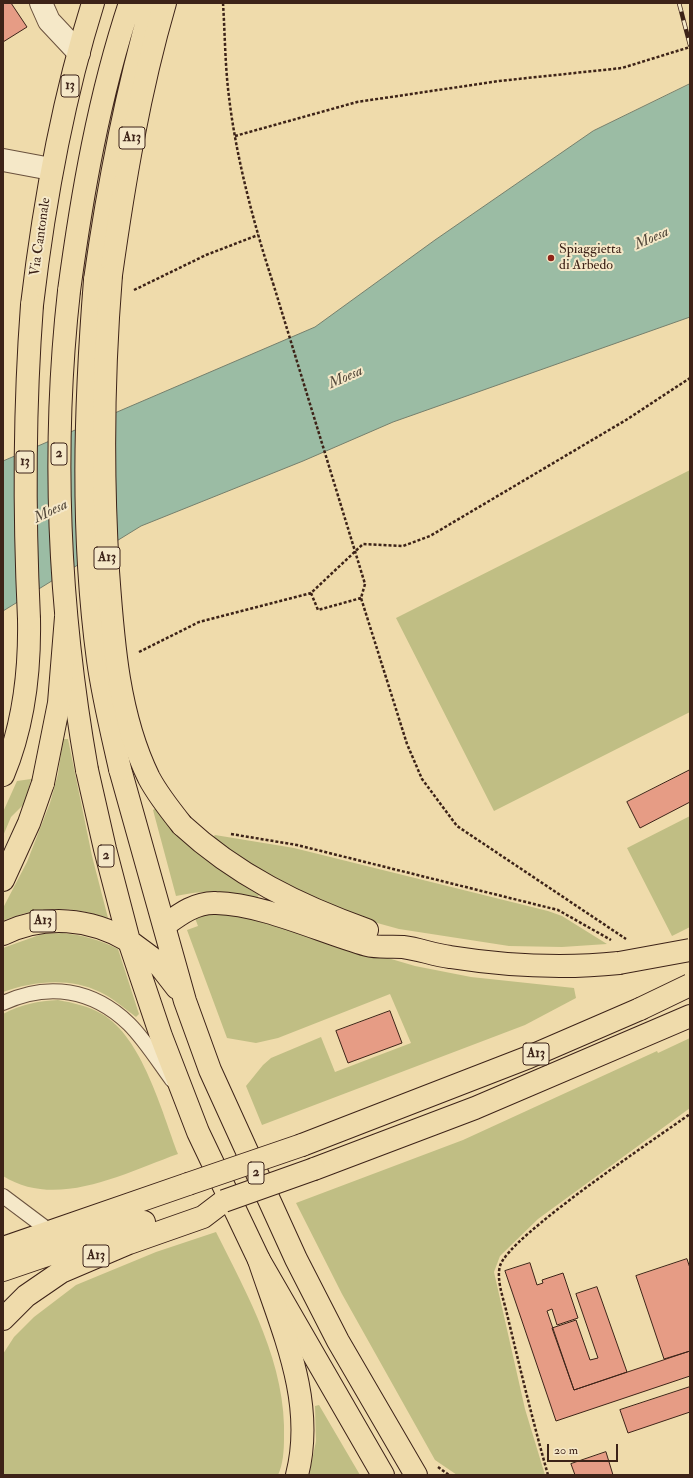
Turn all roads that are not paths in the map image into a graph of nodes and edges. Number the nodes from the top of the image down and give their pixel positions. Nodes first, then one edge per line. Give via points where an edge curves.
1 (41, 3) edge
2 (93, 3) edge
3 (130, 3) edge
4 (152, 3) edge
5 (165, 3) edge
6 (79, 53) junction
7 (3, 160) edge
8 (51, 169) junction
9 (103, 278) junction
10 (66, 617) junction
11 (3, 775) edge
12 (3, 880) edge
13 (165, 925) junction
14 (3, 934) edge
15 (129, 941) junction
16 (403, 947) junction
17 (690, 950) edge
18 (148, 953) junction
19 (143, 982) junction
20 (690, 985) edge
21 (185, 1001) junction
22 (3, 1003) edge
23 (690, 1016) edge
24 (182, 1092) junction
25 (3, 1196) edge
26 (200, 1211) junction
27 (51, 1232) junction
28 (3, 1248) edge
29 (259, 1260) junction
30 (3, 1270) edge
31 (3, 1320) edge
32 (395, 1442) junction
33 (297, 1475) edge
34 (383, 1475) edge
35 (402, 1475) edge
36 (416, 1475) edge

1 - 6 street via 50,21
2 - 6 main road, 13
3 - 10 main road, 2, bridge via 112,64 88,168 69,291 59,436
4 - 9 main road, 2 via 122,119 103,220
5 - 9 main road, A13 via 147,71
6 - 8 main road, 13
7 - 8 street
8 - 11 main road, Via Cantonale / 13, bridge via 32,305 27,374 24,517 29,619 28,670 22,712
9 - 13 main road, 2, bridge via 86,404 88,538 98,659 120,769
9 - 16 main road, A13, bridge via 106,532 116,654 129,724 142,760 160,796 182,825 217,855 305,906 374,932
10 - 12 main road, bridge via 59,703 43,783 29,823
10 - 15 main road, 2, bridge via 87,770
13 - 16 main road, A13 via 183,912 214,902 266,912 369,946
13 - 18 main road, A13
13 - 21 main road, 2
14 - 15 main road, A13 via 29,924 63,920 96,926
15 - 18 main road, A13
15 - 19 main road, 2
16 - 17 main road, A13, bridge via 448,957 508,965 570,967 618,954
18 - 19 main road, A13
18 - 21 main road, A13 via 164,970
19 - 24 main road, 2
20 - 27 main road, A13, bridge via 529,1057 302,1145
21 - 32 main road, 2 via 210,1070 296,1259 338,1341
22 - 24 lane via 38,991 79,994 99,1001 130,1025
23 - 26 main road, A13, bridge via 475,1108
24 - 29 main road, 2 via 198,1132
25 - 27 lane
26 - 30 main road, A13
26 - 31 main road, A13 via 61,1272 26,1296
27 - 28 main road, A13
29 - 33 main road via 290,1354 301,1398 303,1433
29 - 34 main road, 2
32 - 35 main road
32 - 36 main road, 2

